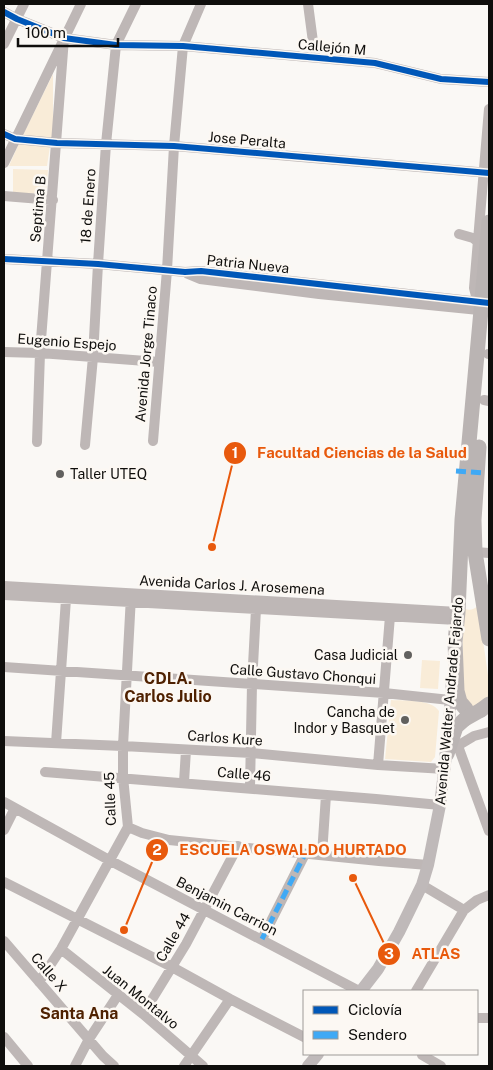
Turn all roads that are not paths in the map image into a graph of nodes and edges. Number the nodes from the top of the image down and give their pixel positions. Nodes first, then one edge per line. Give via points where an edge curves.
1 (24, 4) edge
2 (81, 4) edge
3 (136, 4) edge
4 (201, 4) edge
5 (308, 4) edge
6 (4, 12) edge
7 (17, 19) junction
8 (64, 38) junction
9 (4, 44) edge
10 (116, 45) junction
11 (183, 46) junction
12 (315, 57) junction
13 (489, 78) edge
14 (478, 82) junction
15 (489, 82) edge
16 (489, 109) edge
17 (4, 134) edge
18 (15, 139) junction
19 (57, 143) junction
20 (106, 144) junction
21 (174, 146) junction
22 (4, 163) edge
23 (486, 173) edge
24 (4, 196) edge
25 (53, 200) junction
26 (484, 225) edge
27 (478, 243) junction
28 (4, 258) edge
29 (47, 261) junction
30 (98, 264) junction
31 (167, 270) junction
32 (486, 307) edge
33 (489, 336) edge
34 (4, 352) edge
35 (40, 353) junction
36 (489, 354) edge
37 (94, 357) junction
38 (159, 362) junction
39 (486, 401) edge
40 (152, 441) dead end
41 (37, 442) dead end
42 (85, 445) dead end
43 (483, 475) edge
44 (482, 552) edge
45 (459, 583) junction
46 (480, 583) junction
47 (4, 586) edge
48 (4, 595) edge
49 (131, 598) junction
50 (66, 599) junction
51 (256, 609) junction
52 (390, 616) junction
53 (458, 616) junction
54 (487, 620) edge
55 (489, 639) edge
56 (455, 642) junction
57 (4, 667) edge
58 (61, 671) junction
59 (126, 676) junction
60 (252, 684) junction
61 (384, 693) junction
62 (450, 700) junction
63 (485, 712) edge
64 (465, 714) junction
65 (489, 732) edge
66 (4, 741) edge
67 (56, 743) junction
68 (123, 746) junction
69 (186, 750) junction
70 (251, 753) junction
71 (450, 756) junction
72 (378, 765) junction
73 (45, 772) dead end
74 (123, 777) junction
75 (184, 782) junction
76 (250, 788) junction
77 (326, 795) junction
78 (4, 802) edge
79 (440, 805) junction
80 (15, 808) junction
81 (128, 828) junction
82 (4, 830) edge
83 (489, 831) edge
84 (238, 846) junction
85 (305, 854) junction
86 (322, 855) junction
87 (109, 860) junction
88 (428, 865) junction
89 (4, 882) edge
90 (422, 885) junction
91 (489, 895) edge
92 (204, 910) junction
93 (464, 910) junction
94 (76, 919) junction
95 (262, 939) junction
96 (4, 941) edge
97 (60, 949) junction
98 (172, 967) junction
99 (39, 982) junction
100 (358, 990) edge
101 (361, 990) edge
102 (417, 990) edge
103 (118, 995) junction
104 (230, 999) junction
105 (143, 1014) junction
106 (303, 1036) edge
107 (4, 1037) edge
108 (88, 1039) junction
109 (4, 1045) edge
110 (317, 1055) edge
111 (423, 1055) edge
112 (191, 1056) junction
113 (21, 1066) edge
114 (28, 1066) edge
115 (75, 1066) edge
116 (114, 1066) edge
117 (184, 1066) edge
118 (203, 1066) edge
119 (308, 1066) edge
120 (441, 1066) edge

1 - 7 street
2 - 8 street
3 - 10 street, 18 de Enero
4 - 11 street, Avenida Jorge Tinaco
5 - 12 street
6 - 7 street, Callejón M
7 - 8 street, Callejón M
7 - 9 street
8 - 10 street, Callejón M
8 - 18 street
8 - 19 street, Septima B
10 - 11 street, Callejón M
10 - 20 street, 18 de Enero
11 - 12 street, Callejón M
11 - 21 street, Avenida Jorge Tinaco
12 - 14 street, Callejón M via 375,63 441,79
13 - 14 street, Callejón M
14 - 15 street, Callejón M
16 - 23 street
17 - 18 street, Jose Peralta
18 - 19 street, Jose Peralta
18 - 22 street
19 - 20 street, Jose Peralta
19 - 25 street, Septima B
20 - 21 street, Jose Peralta
20 - 30 street, 18 de Enero
21 - 23 street, Jose Peralta
21 - 31 street, Avenida Jorge Tinaco
23 - 26 street
24 - 25 street
25 - 29 street, Septima B
26 - 27 street
26 - 27 street via 472,233 459,234
26 - 32 highway, Avenida Walter Andrade Fajardo
27 - 32 street via 474,288 476,296
28 - 29 street, Patria Nueva
29 - 30 street, Patria Nueva
29 - 35 street, Septima B
30 - 31 street, Patria Nueva
30 - 37 street, 18 de Enero
31 - 32 street, Patria Nueva via 201,271
31 - 38 street, Avenida Jorge Tinaco
32 - 45 highway, Avenida Walter Andrade Fajardo via 460,543
33 - 36 highway
34 - 35 street, Eugenio Espejo
35 - 37 street, Eugenio Espejo
35 - 41 street, Septima B
36 - 39 highway
37 - 38 street, Eugenio Espejo
37 - 42 street, 18 de Enero
38 - 40 street, Avenida Jorge Tinaco
39 - 43 highway
43 - 44 highway via 474,520
44 - 46 highway
45 - 46 highway via 463,599 470,602 477,597
45 - 53 highway, Avenida Walter Andrade Fajardo
46 - 54 highway
47 - 49 street, Avenida Carlos J. Arosemena
48 - 50 street, Avenida Carlos J. Arosemena
49 - 50 street, Avenida Carlos J. Arosemena
49 - 51 street, Avenida Carlos J. Arosemena
49 - 53 street, Avenida Carlos J. Arosemena
49 - 59 street, Calle 45
50 - 58 street
51 - 52 street, Avenida Carlos J. Arosemena
51 - 60 street
52 - 53 street, Avenida Carlos J. Arosemena
52 - 61 street
53 - 56 highway, Avenida Walter Andrade Fajardo
54 - 55 highway
56 - 62 main road, Avenida Walter Andrade Fajardo
56 - 64 highway via 457,691
57 - 58 street, Calle Gustavo Chonqui
58 - 59 street, Calle Gustavo Chonqui
58 - 67 street
59 - 60 street, Calle Gustavo Chonqui
59 - 68 street, Calle 45
60 - 61 street, Calle Gustavo Chonqui
60 - 70 street
61 - 62 street, Calle Gustavo Chonqui
61 - 72 street
62 - 71 main road, Avenida Walter Andrade Fajardo
63 - 64 highway, bridge
64 - 71 highway via 456,727
65 - 71 street via 474,736
66 - 67 street, Carlos Kure
67 - 68 street, Carlos Kure
68 - 69 street, Carlos Kure
68 - 74 street, Calle 45
69 - 70 street, Carlos Kure
69 - 75 street
70 - 72 street, Carlos Kure
70 - 76 street
71 - 72 street, Carlos Kure
71 - 79 main road, Avenida Walter Andrade Fajardo
71 - 83 street
73 - 74 street, Calle 46
74 - 75 street, Calle 46
74 - 81 street, Calle 45
75 - 76 street, Calle 46
76 - 77 street, Calle 46
77 - 79 street, Calle 46
77 - 86 street
78 - 80 street, Benjamin Carrion
79 - 88 main road, Avenida Walter Andrade Fajardo
80 - 82 street
80 - 87 street, Benjamin Carrion
81 - 84 street via 170,840
81 - 87 street, Calle 45
84 - 85 street
84 - 92 street, Calle 44
85 - 86 street
85 - 95 street
86 - 88 street
87 - 92 street, Benjamin Carrion
87 - 94 street, Calle 45
88 - 90 main road, Avenida Walter Andrade Fajardo
89 - 94 street
90 - 93 street
90 - 101 main road, Avenida Walter Andrade Fajardo via 378,969
91 - 93 street
92 - 95 street, Benjamin Carrion
92 - 98 street, Calle 44
93 - 102 street
94 - 97 street, Calle 45
94 - 98 street
95 - 100 street, Benjamin Carrion
96 - 99 street, Calle X
97 - 99 street, Calle 45
97 - 103 street, Juan Montalvo
98 - 104 street
98 - 105 street, Calle 44
99 - 108 street, Calle X
103 - 105 street, Juan Montalvo
103 - 108 street
104 - 106 street
104 - 112 street
105 - 112 street, Juan Montalvo
107 - 114 street
108 - 115 street
108 - 116 street, Calle X
109 - 113 street
110 - 119 main road
111 - 120 street
112 - 117 street
112 - 118 street, Juan Montalvo

